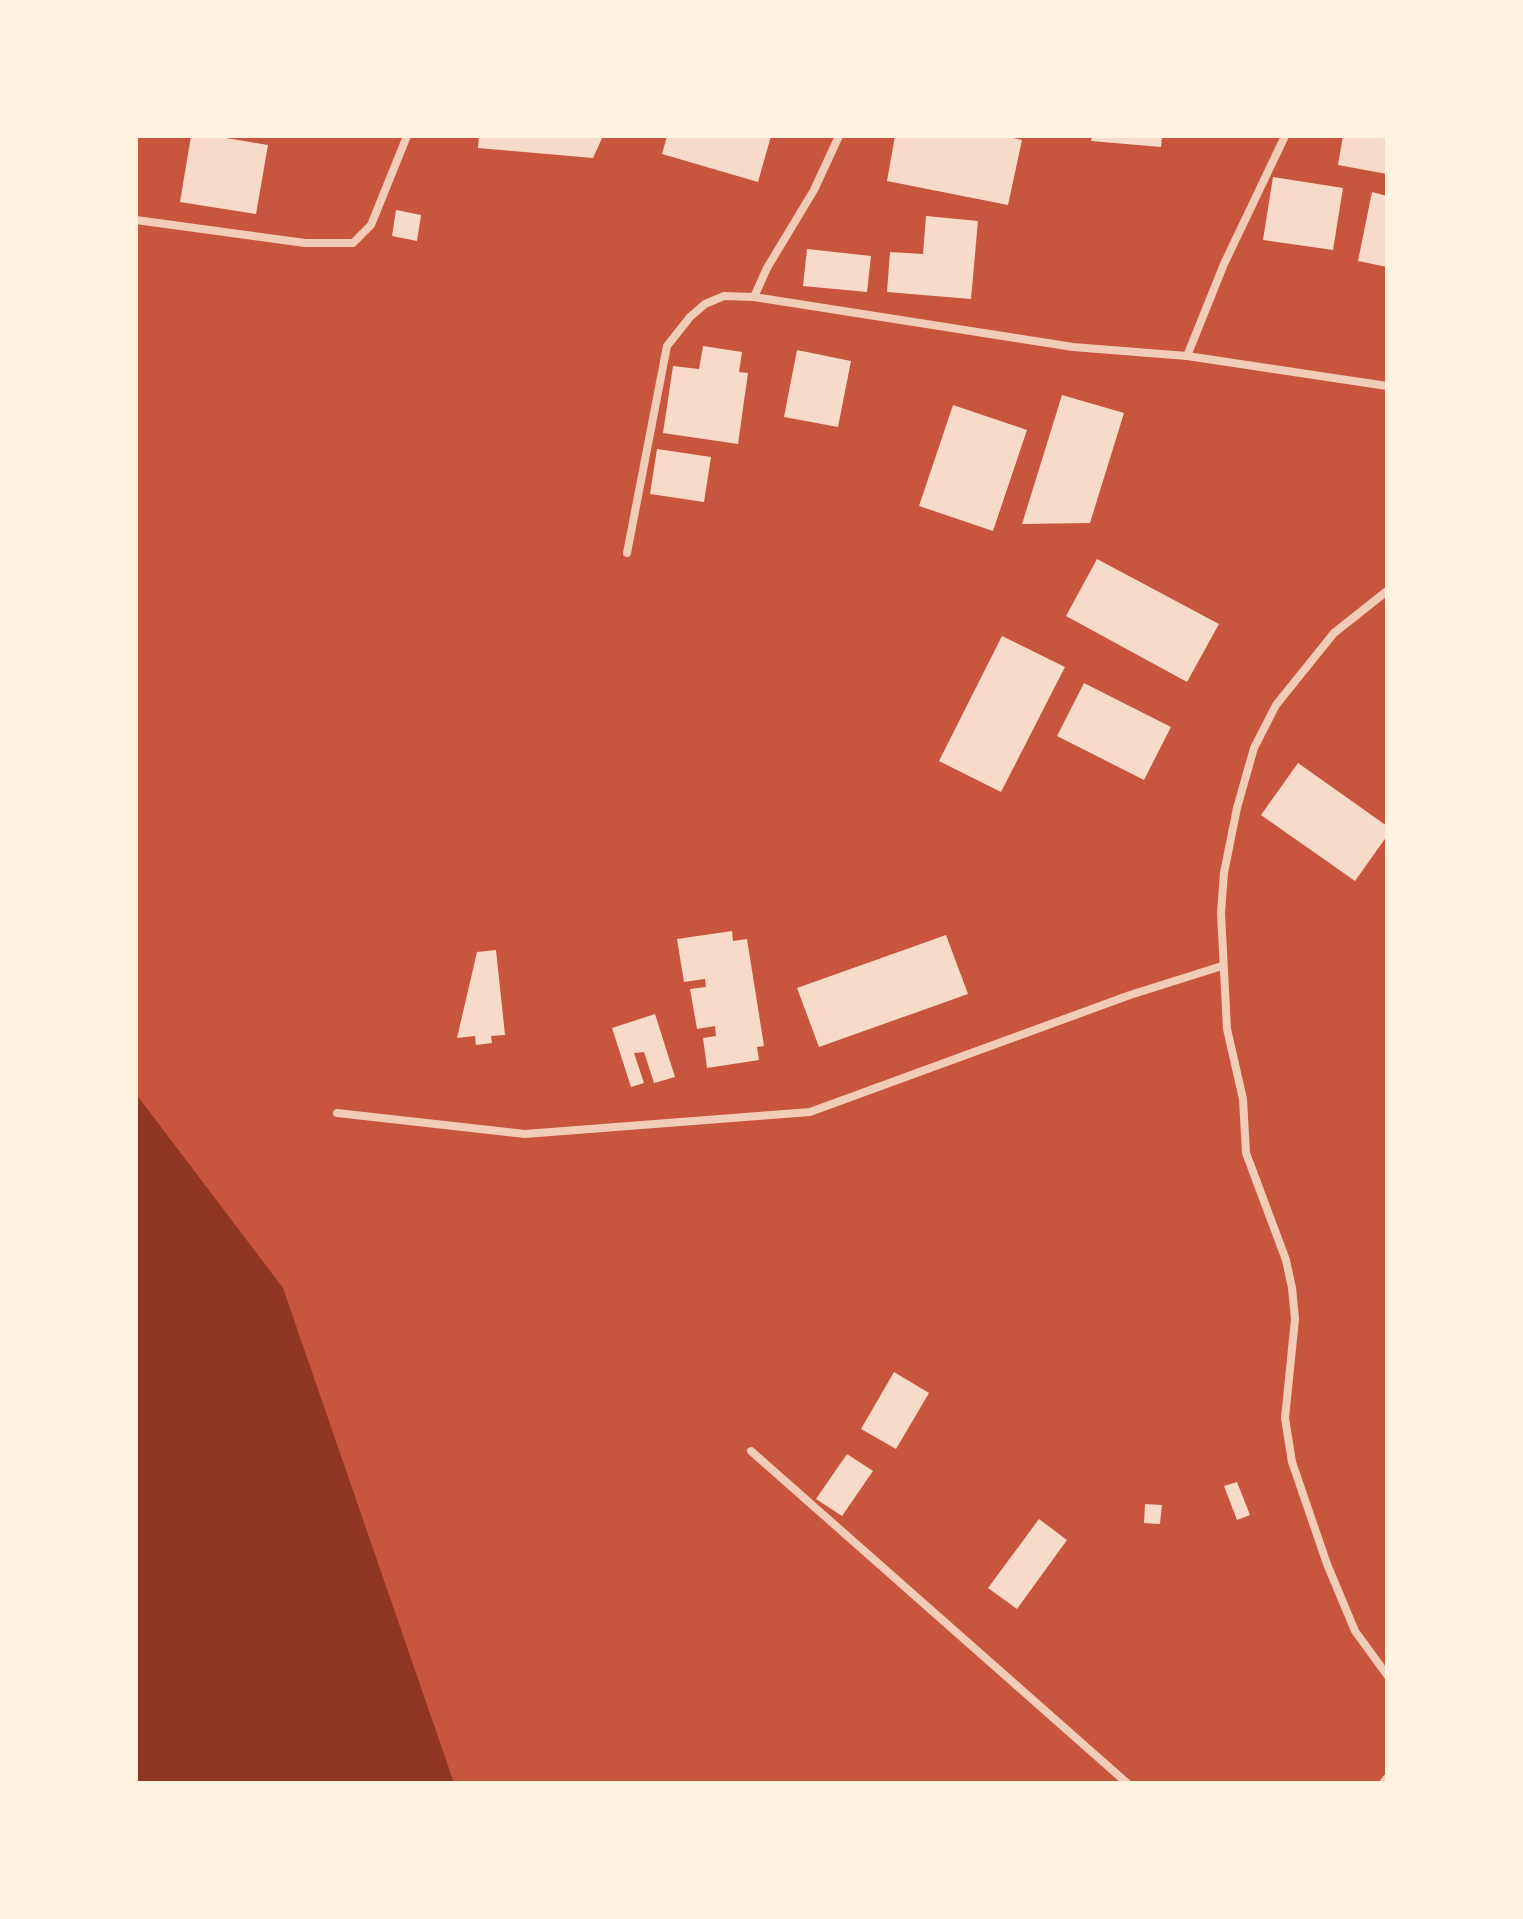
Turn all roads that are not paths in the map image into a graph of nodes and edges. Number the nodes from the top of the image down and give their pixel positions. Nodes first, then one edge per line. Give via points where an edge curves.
1 (407, 136) edge
2 (839, 136) edge
3 (1285, 136) edge
4 (136, 220) edge
5 (754, 297) junction
6 (1187, 356) junction
7 (1387, 386) edge
8 (627, 553) dead end
9 (1387, 591) edge
10 (1222, 966) junction
11 (337, 1113) dead end
12 (751, 1451) dead end
13 (1387, 1675) edge
14 (1387, 1778) edge
15 (1127, 1783) edge
16 (1383, 1783) edge

1 - 4 street via 371,225 353,243 305,243
2 - 5 street
3 - 6 street
5 - 6 street via 1073,347
5 - 8 street via 724,296 705,304 667,346
6 - 7 street
9 - 10 street via 1334,633 1276,705 1254,748 1224,873
10 - 11 street via 810,1112 525,1134
10 - 13 street via 1246,1153 1292,1288 1295,1319 1285,1418 1292,1462 1355,1631
12 - 15 street
14 - 16 street

